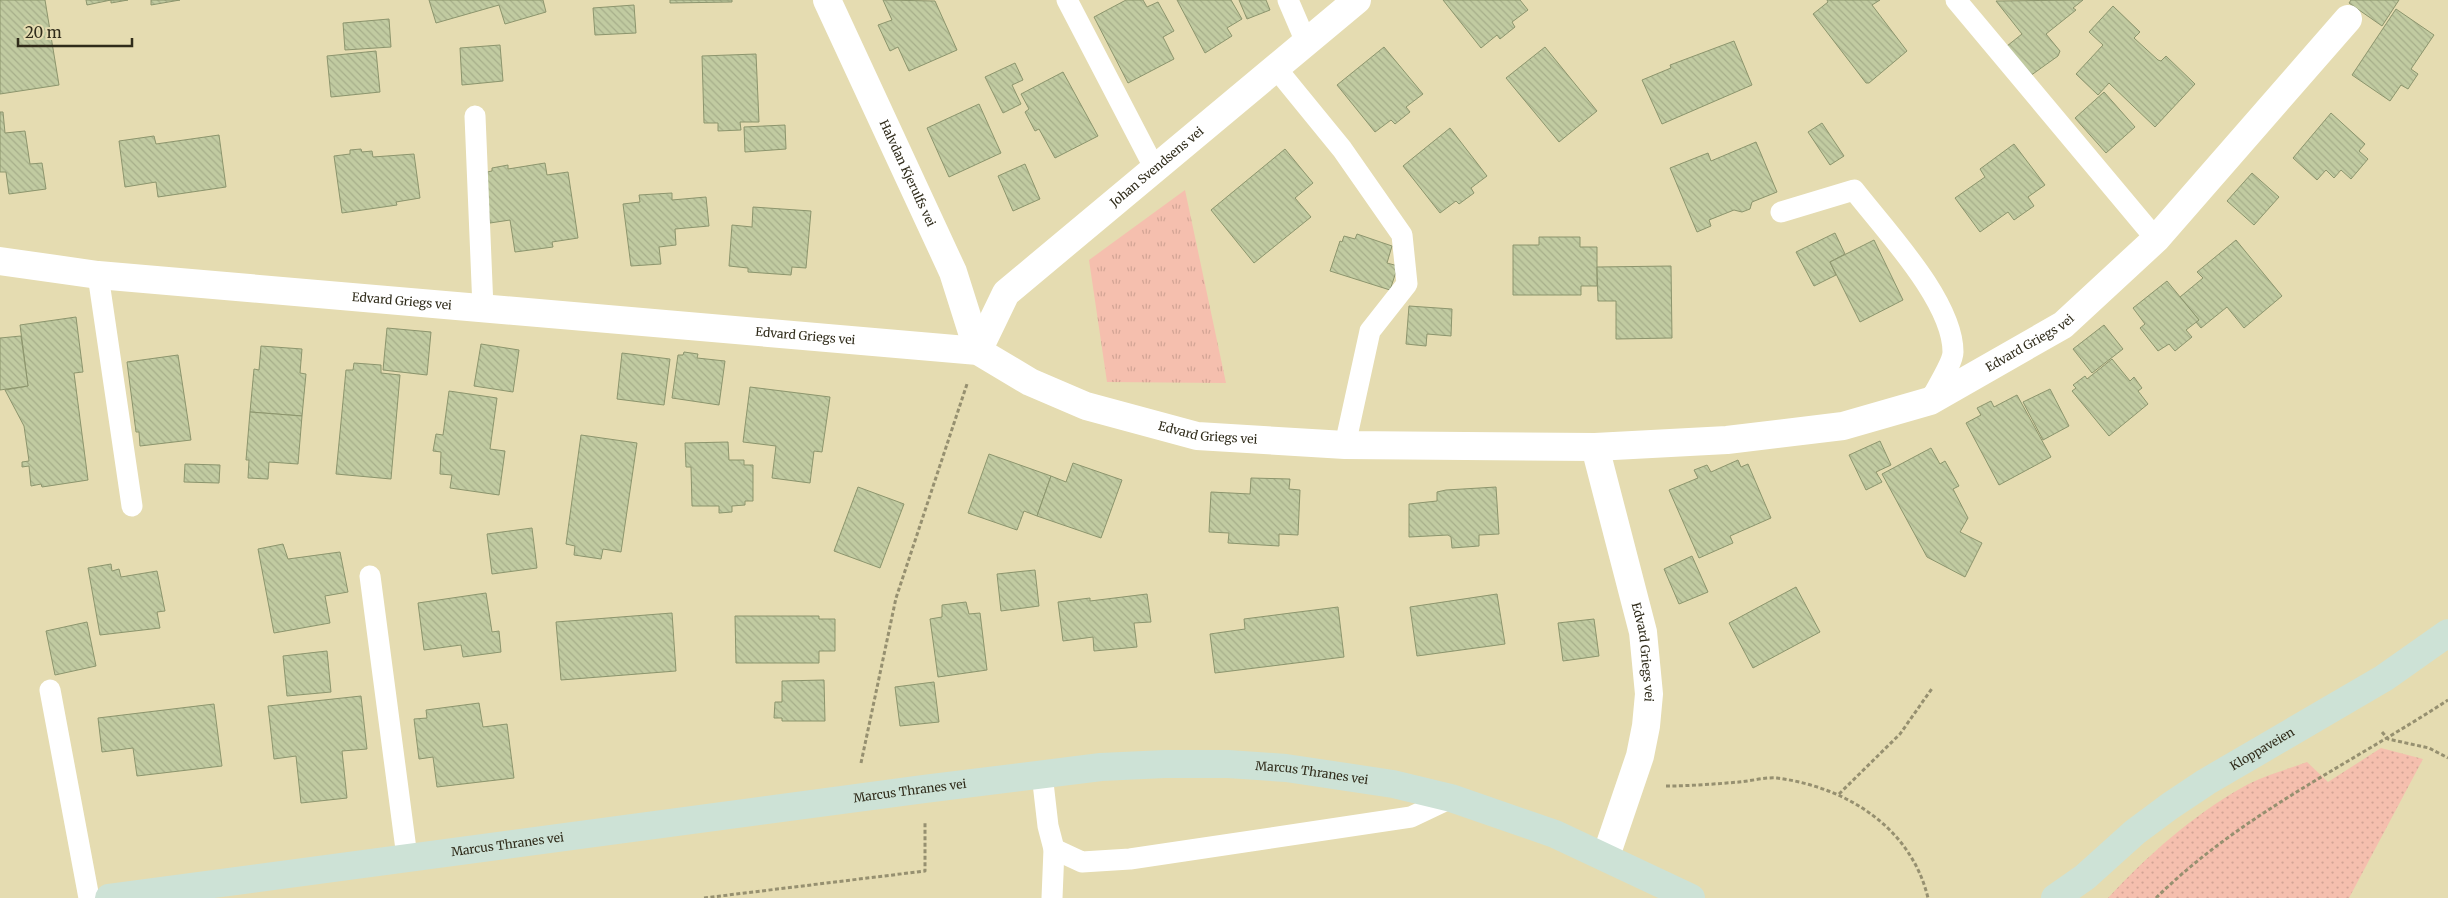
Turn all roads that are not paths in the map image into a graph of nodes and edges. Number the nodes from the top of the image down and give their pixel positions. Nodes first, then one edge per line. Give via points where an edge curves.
1 (827, 0) edge
2 (1067, 0) edge
3 (1288, 0) edge
4 (1357, 0) edge
5 (1956, 0) edge
6 (2348, 19) dead end
7 (1306, 42) junction
8 (1275, 67) junction
9 (475, 116) dead end
10 (1155, 169) junction
11 (1781, 212) dead end
12 (2156, 239) junction
13 (0, 261) edge
14 (98, 275) junction
15 (483, 308) junction
16 (978, 351) junction
17 (1930, 401) junction
18 (1344, 445) junction
19 (1595, 447) junction
20 (132, 506) dead end
21 (370, 576) dead end
22 (2448, 633) edge
23 (50, 690) dead end
24 (1042, 774) junction
25 (1451, 798) junction
26 (1054, 849) junction
27 (1606, 856) junction
28 (407, 857) junction
29 (2079, 887) edge
30 (89, 898) edge
31 (109, 898) edge
32 (1052, 898) edge
33 (1691, 898) edge
34 (2054, 898) edge

1 - 16 street, Halvdan Kjerulfs vei via 953,272
2 - 10 lane
3 - 7 lane
4 - 7 street, Johan Svendsens vei
5 - 12 lane
6 - 12 street, Edvard Griegs vei
7 - 8 street, Johan Svendsens vei
8 - 10 street, Johan Svendsens vei
8 - 18 lane via 1342,149 1402,235 1407,284 1370,331
9 - 15 lane
10 - 16 street, Johan Svendsens vei via 1006,293
11 - 17 lane via 1854,190 1908,258 1945,313 1953,354
12 - 17 street, Edvard Griegs vei via 2064,325
13 - 14 street, Edvard Griegs vei
14 - 15 street, Edvard Griegs vei
14 - 20 lane
15 - 16 street, Edvard Griegs vei
16 - 18 street, Edvard Griegs vei via 1030,382 1086,406 1197,436
17 - 19 street, Edvard Griegs vei via 1843,426 1727,440
18 - 19 street, Edvard Griegs vei
19 - 27 street, Edvard Griegs vei via 1643,632 1649,694 1646,726 1633,780
21 - 28 lane
22 - 29 main road, Kloppaveien via 2384,678 2170,806 2135,832
23 - 30 lane
24 - 25 main road, Marcus Thranes vei via 1101,767 1228,764 1339,775
24 - 26 lane
24 - 28 main road, Marcus Thranes vei
25 - 26 lane via 1411,817 1130,859 1082,862
25 - 27 main road, Marcus Thranes vei via 1555,834
26 - 32 lane
27 - 33 main road, Marcus Thranes vei
28 - 31 main road, Marcus Thranes vei
29 - 34 main road, Kloppaveien

